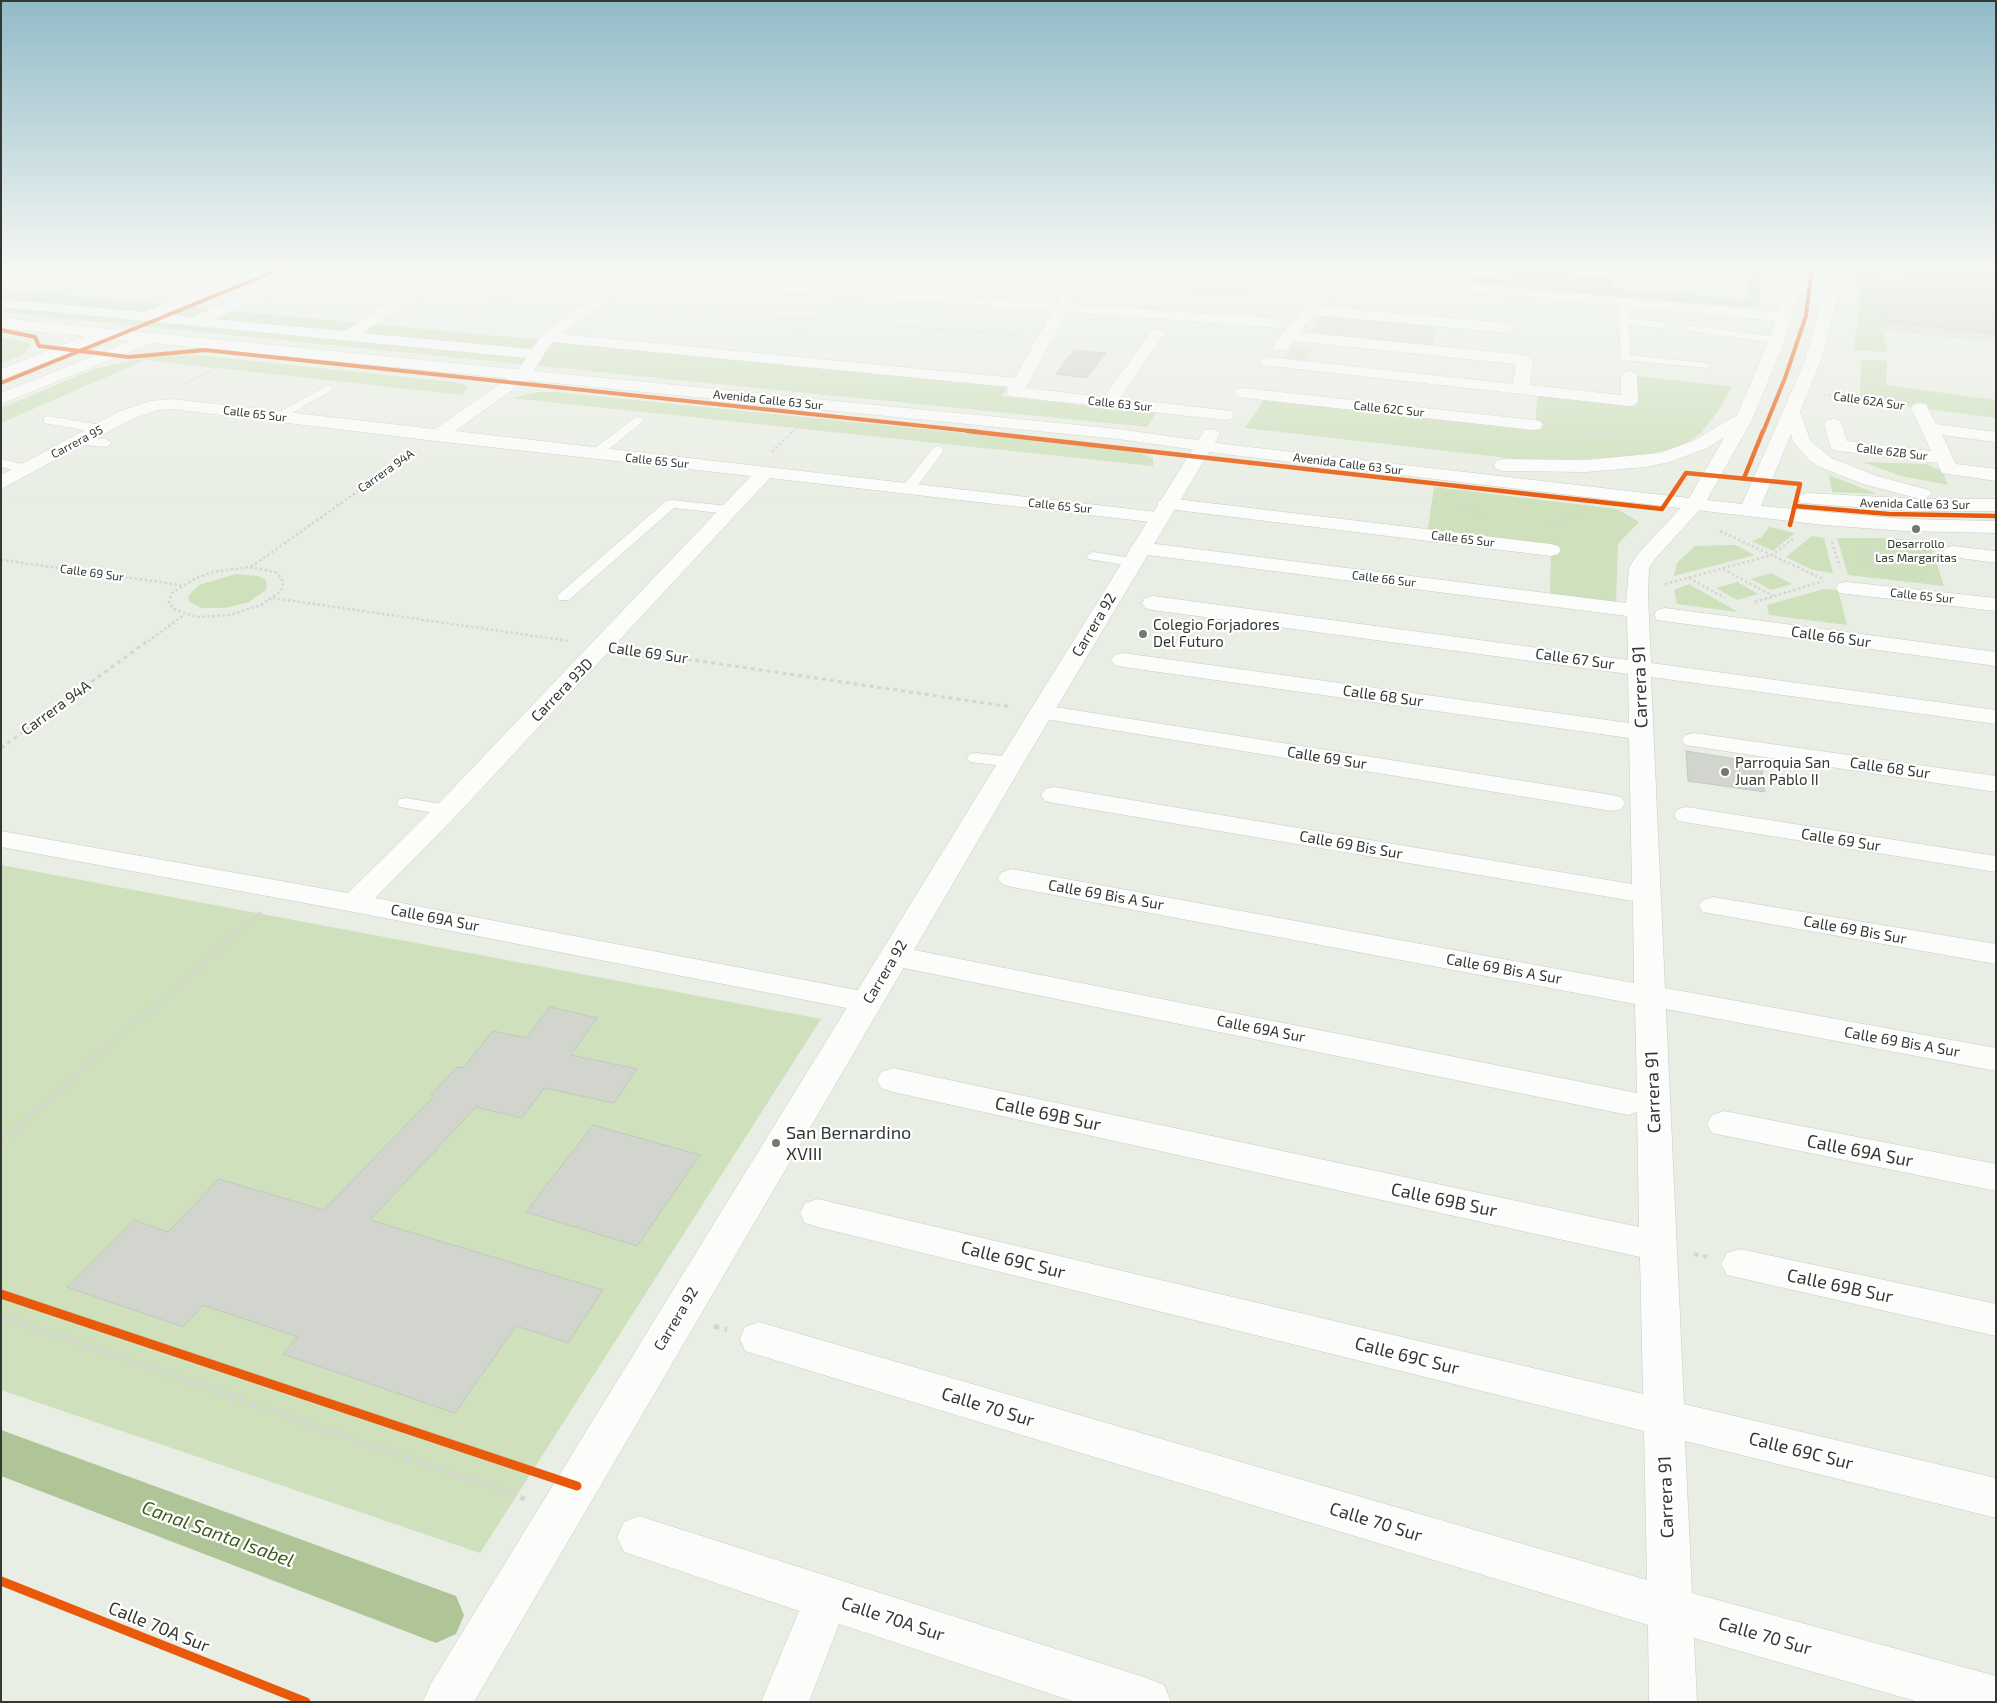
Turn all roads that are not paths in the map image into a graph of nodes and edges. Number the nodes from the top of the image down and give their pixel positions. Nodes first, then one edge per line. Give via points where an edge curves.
1 (52, 345) edge
2 (74, 345) edge
3 (133, 345) edge
4 (189, 345) edge
5 (233, 345) edge
6 (440, 345) edge
7 (542, 345) edge
8 (635, 345) edge
9 (1041, 345) edge
10 (1148, 345) edge
11 (1281, 345) edge
12 (1383, 345) edge
13 (1501, 345) edge
14 (1625, 345) edge
15 (1775, 345) edge
16 (1817, 345) edge
17 (536, 354) junction
18 (1498, 357) junction
19 (36, 361) junction
20 (1268, 362) junction
21 (81, 366) junction
22 (1705, 366) dead end
23 (1, 375) edge
24 (523, 375) junction
25 (1629, 375) dead end
26 (328, 388) dead end
27 (1018, 388) junction
28 (1521, 389) junction
29 (1243, 393) junction
30 (1, 399) edge
31 (1109, 402) junction
32 (156, 406) joint
33 (1920, 408) road end
34 (1792, 414) junction
35 (1225, 415) junction
36 (276, 417) junction
37 (1744, 418) junction
38 (48, 420) dead end
39 (637, 420) dead end
40 (1833, 424) dead end
41 (1534, 425) road end
42 (1930, 428) junction
43 (1242, 433) dead end
44 (104, 436) junction
45 (436, 436) junction
46 (1996, 437) edge
47 (1280, 438) dead end
48 (1207, 440) junction
49 (938, 450) dead end
50 (595, 454) junction
51 (1, 463) edge
52 (1947, 464) junction
53 (1503, 465) junction
54 (28, 469) junction
55 (758, 472) junction
56 (1996, 475) edge
57 (1, 483) edge
58 (908, 489) junction
59 (1700, 496) junction
60 (1753, 502) junction
61 (1996, 504) edge
62 (729, 510) junction
63 (1163, 510) junction
64 (1996, 527) edge
65 (1551, 550) dead end
66 (1953, 552) dead end
67 (1136, 555) junction
68 (1093, 556) dead end
69 (1996, 557) edge
70 (1848, 588) dead end
71 (564, 597) dead end
72 (1153, 603) dead end
73 (1996, 605) edge
74 (1628, 610) dead end
75 (1665, 615) dead end
76 (1996, 659) edge
77 (1123, 660) dead end
78 (1640, 668) junction
79 (1042, 712) junction
80 (1996, 717) edge
81 (1642, 732) junction
82 (1694, 740) dead end
83 (976, 758) dead end
84 (1011, 762) junction
85 (1996, 784) edge
86 (1054, 795) dead end
87 (406, 802) dead end
88 (1612, 804) dead end
89 (447, 810) junction
90 (1687, 815) dead end
91 (1, 839) edge
92 (1996, 864) edge
93 (1012, 878) dead end
94 (1647, 894) junction
95 (354, 903) junction
96 (1713, 906) dead end
97 (1996, 954) edge
98 (894, 956) junction
99 (1650, 996) junction
100 (867, 1001) junction
101 (1996, 1060) edge
102 (892, 1080) dead end
103 (1628, 1103) dead end
104 (1724, 1124) dead end
105 (1996, 1178) edge
106 (818, 1213) dead end
107 (1658, 1246) junction
108 (1740, 1264) road end
109 (1996, 1320) edge
110 (759, 1339) dead end
111 (1664, 1418) junction
112 (1996, 1498) edge
113 (639, 1537) dead end
114 (827, 1598) junction
115 (1670, 1609) junction
116 (1090, 1693) edge
117 (1996, 1700) edge
118 (447, 1702) edge
119 (785, 1702) edge
120 (1147, 1702) edge
121 (1673, 1702) edge

1 - 19 street
2 - 19 street
3 - 21 street
4 - 21 street via 135,352
5 - 24 street, Avenida Calle 63 Sur
6 - 17 street
7 - 17 street
8 - 27 street, Calle 63 Sur
9 - 27 street
10 - 31 street
11 - 20 street, Carrera 92
12 - 18 street
13 - 18 street
14 - 22 lane via 1625,358
15 - 37 street, Carrera 91
16 - 34 street
17 - 24 street
18 - 28 street via 1525,360
19 - 23 street
20 - 28 street
20 - 29 street, Carrera 92
21 - 30 street
24 - 45 street
24 - 48 street, Avenida Calle 63 Sur
25 - 28 street via 1629,401
26 - 36 lane
27 - 31 street, Calle 63 Sur
29 - 35 street, Carrera 92
29 - 41 street, Calle 62C Sur
31 - 35 street, Calle 63 Sur
32 - 36 street, Calle 65 Sur via 172,404
32 - 44 street, Carrera 95 via 126,415
33 - 42 street
34 - 60 street
34 - 61 street via 1807,448 1824,462 1843,471 1928,495
35 - 48 street, Carrera 92
36 - 45 street, Calle 65 Sur
37 - 53 street via 1701,444 1646,461 1586,466
37 - 59 street, Carrera 91
38 - 44 lane
39 - 50 lane
40 - 52 street, Calle 62B Sur via 1839,446
42 - 46 street, Calle 62B Sur
42 - 52 street
43 - 48 street, Avenida Calle 63 Sur
44 - 54 street, Carrera 95 via 80,441
45 - 50 street, Calle 65 Sur
47 - 53 street, Avenida Calle 63 Sur
48 - 59 street, Avenida Calle 63 Sur
48 - 63 street, Carrera 92
49 - 58 lane
50 - 55 street, Calle 65 Sur
51 - 54 lane
52 - 56 street, Calle 62B Sur
53 - 59 street, Avenida Calle 63 Sur
54 - 57 street, Carrera 95
55 - 58 street, Calle 65 Sur
55 - 62 street, Carrera 93D
58 - 63 street, Calle 65 Sur
59 - 60 street, Avenida Calle 63 Sur
59 - 78 street, Carrera 91 via 1655,544 1639,568
60 - 61 street, Avenida Calle 63 Sur
60 - 64 street, Avenida Calle 63 Sur via 1880,524
62 - 71 lane via 671,504
62 - 89 street, Carrera 93D
63 - 65 street, Calle 65 Sur
63 - 67 street, Carrera 92
66 - 69 street
67 - 68 lane
67 - 74 street, Calle 66 Sur
67 - 79 street, Carrera 92
70 - 73 street, Calle 65 Sur
72 - 78 street, Calle 67 Sur
75 - 76 street, Calle 66 Sur
77 - 81 street, Calle 68 Sur
78 - 80 street, Calle 67 Sur
78 - 81 street, Carrera 91
79 - 84 street, Carrera 92
79 - 88 street, Calle 69 Sur
81 - 94 street, Carrera 91
82 - 85 street, Calle 68 Sur
83 - 84 lane
84 - 98 street, Carrera 92
86 - 94 street, Calle 69 Bis Sur
87 - 89 lane
89 - 95 street, Carrera 93D
90 - 92 street, Calle 69 Sur
91 - 95 street, Calle 69A Sur
93 - 99 street, Calle 69 Bis A Sur
94 - 99 street, Carrera 91
95 - 100 street, Calle 69A Sur
96 - 97 street, Calle 69 Bis Sur
98 - 100 street, Carrera 92
98 - 103 street, Calle 69A Sur
99 - 101 street, Calle 69 Bis A Sur
99 - 107 street, Carrera 91
100 - 118 street, Carrera 92
102 - 107 street, Calle 69B Sur
104 - 105 street, Calle 69A Sur
106 - 111 street, Calle 69C Sur
107 - 111 street, Carrera 91
108 - 109 street, Calle 69B Sur
110 - 115 street, Calle 70 Sur
111 - 112 street, Calle 69C Sur
111 - 115 street, Carrera 91
113 - 114 street, Calle 70A Sur
114 - 116 street, Calle 70A Sur
114 - 119 street
115 - 117 street, Calle 70 Sur
115 - 121 street, Carrera 91
116 - 120 street, Calle 70A Sur

